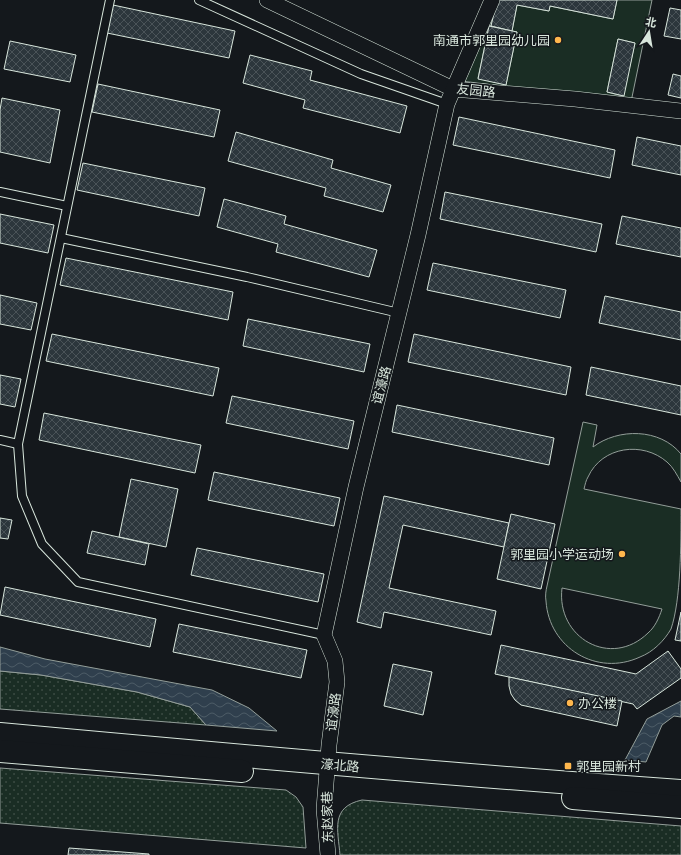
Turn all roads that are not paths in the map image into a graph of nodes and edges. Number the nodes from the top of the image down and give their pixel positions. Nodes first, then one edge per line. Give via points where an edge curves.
1 (110, 0) edge
2 (199, 0) edge
3 (267, 0) edge
4 (492, 0) edge
5 (453, 89) junction
6 (447, 104) junction
7 (681, 111) edge
8 (0, 192) edge
9 (68, 206) junction
10 (61, 238) junction
11 (399, 313) junction
12 (0, 440) edge
13 (18, 444) junction
14 (324, 635) junction
15 (0, 734) edge
16 (0, 751) edge
17 (327, 771) junction
18 (681, 791) edge
19 (681, 807) edge
20 (328, 855) edge

1 - 9 lane
2 - 6 lane via 361,74
3 - 5 street, 友园路
4 - 5 street, 谊濠路
5 - 6 street, 谊濠路
5 - 7 street, 友园路
6 - 11 street, 谊濠路
8 - 9 lane
9 - 10 lane
10 - 11 lane via 247,277
10 - 13 lane
11 - 14 street, 谊濠路 via 356,487
12 - 13 lane
13 - 14 lane via 24,503 42,544 78,582
14 - 17 street, 谊濠路 via 335,661 337,682
15 - 17 street, 濠北路
16 - 17 street, 濠北路
17 - 18 street, 濠北路
17 - 19 street, 濠北路
17 - 20 street, 东赵家巷 via 324,809

